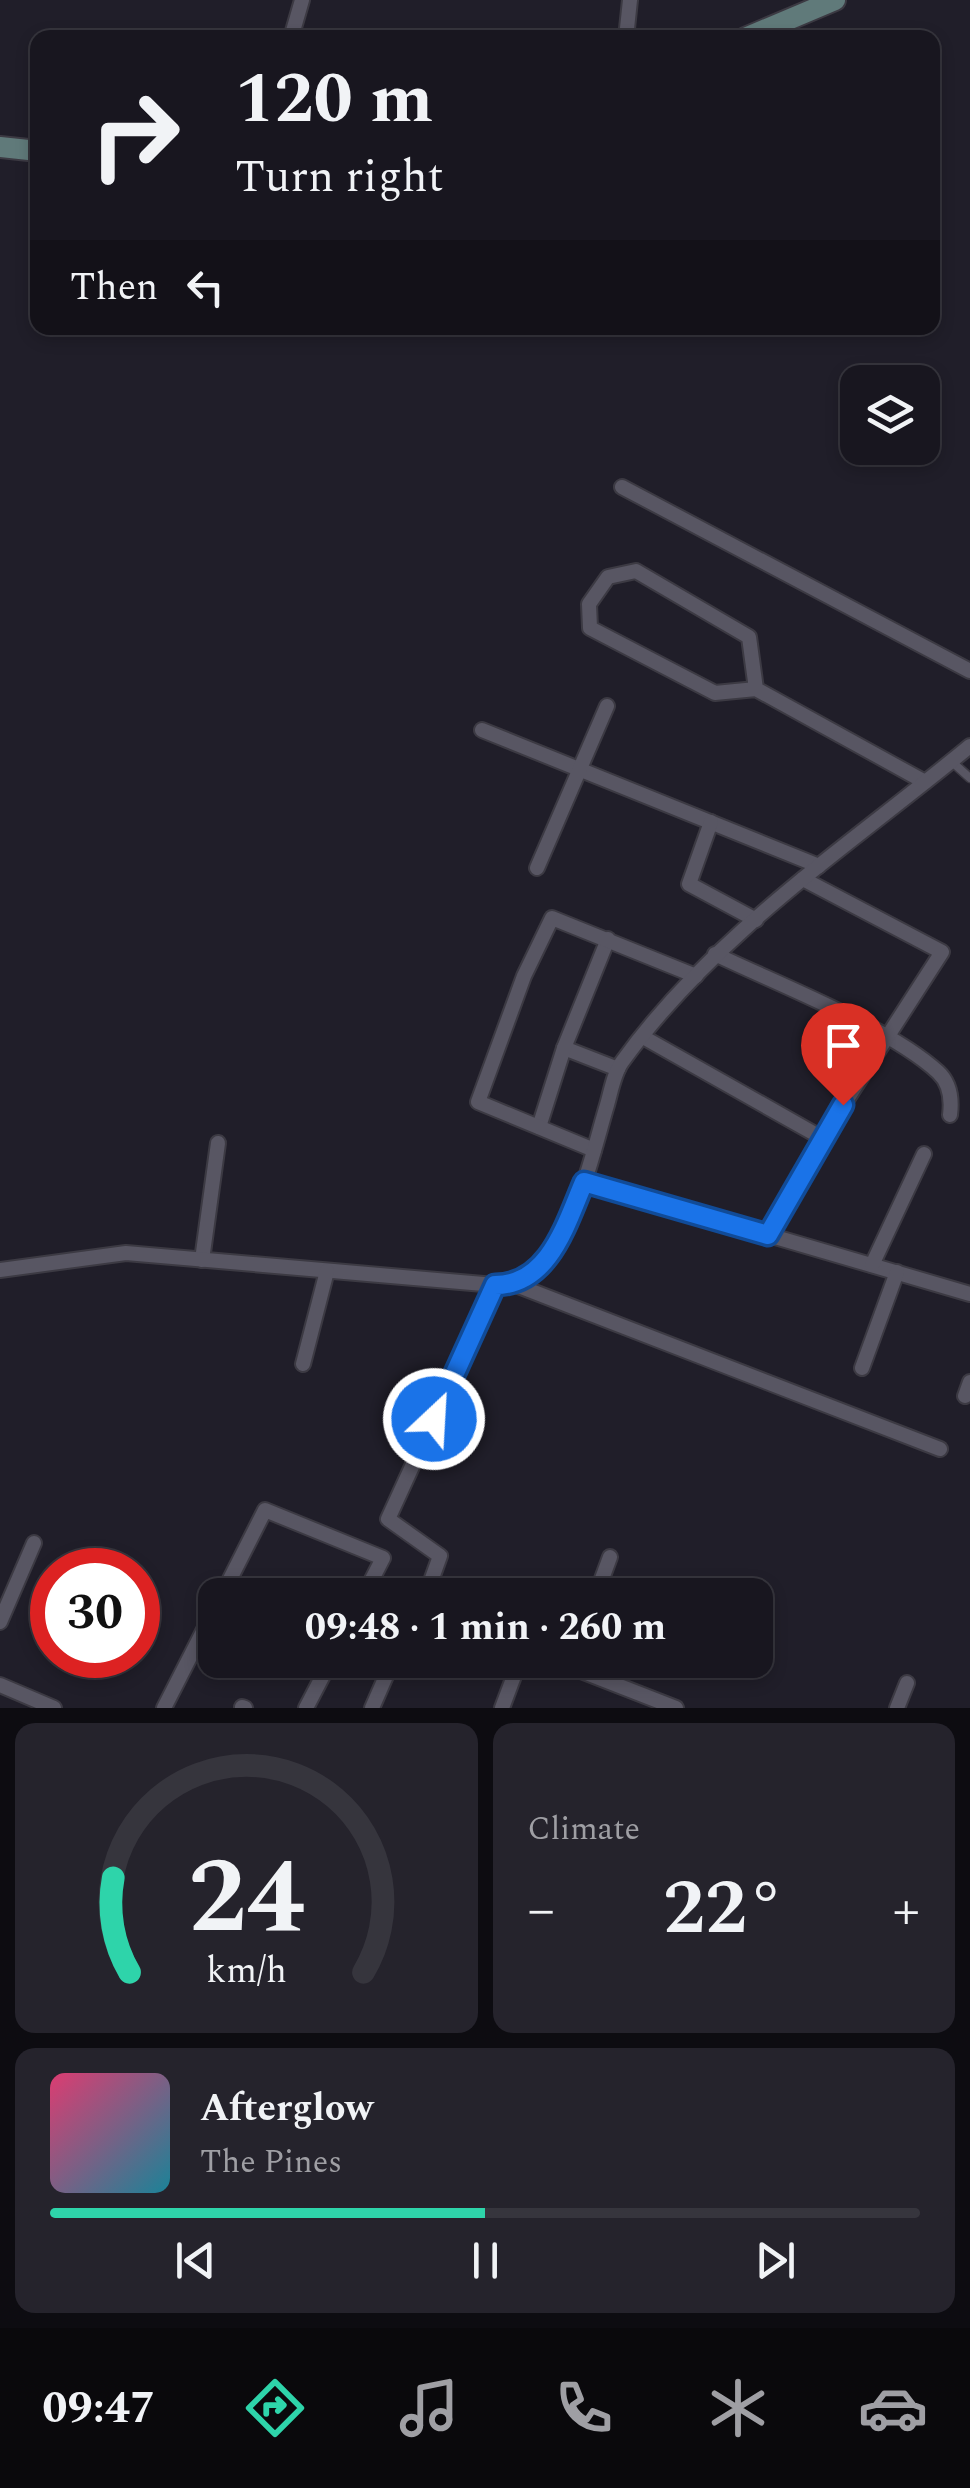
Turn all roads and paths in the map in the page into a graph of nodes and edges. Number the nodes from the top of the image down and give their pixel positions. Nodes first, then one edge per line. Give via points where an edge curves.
1 (302, 0) edge
2 (630, 0) edge
3 (834, 0) edge
4 (293, 30) edge
5 (627, 30) edge
6 (764, 30) edge
7 (0, 147) edge
8 (30, 150) edge
9 (622, 487) dead end
10 (970, 671) edge
11 (756, 688) junction
12 (607, 706) dead end
13 (482, 730) dead end
14 (970, 746) edge
15 (951, 762) junction
16 (580, 770) junction
17 (970, 778) edge
18 (925, 782) junction
19 (711, 822) junction
20 (819, 866) junction
21 (538, 868) dead end
22 (803, 880) junction
23 (756, 920) junction
24 (608, 939) junction
25 (715, 954) junction
26 (696, 976) junction
27 (885, 1037) junction
28 (643, 1038) junction
29 (564, 1048) junction
30 (618, 1069) junction
31 (950, 1114) dead end
32 (539, 1128) junction
33 (822, 1138) junction
34 (218, 1143) dead end
35 (594, 1150) junction
36 (924, 1154) dead end
37 (584, 1182) junction
38 (768, 1235) junction
39 (202, 1260) junction
40 (872, 1265) junction
41 (0, 1270) edge
42 (327, 1271) junction
43 (898, 1272) junction
44 (495, 1285) junction
45 (516, 1285) junction
46 (970, 1294) edge
47 (302, 1364) dead end
48 (862, 1368) dead end
49 (940, 1450) dead end
50 (34, 1544) dead end
51 (610, 1557) dead end
52 (231, 1578) edge
53 (373, 1578) edge
54 (432, 1578) edge
55 (602, 1578) edge
56 (0, 1622) edge
57 (198, 1641) edge
58 (322, 1678) edge
59 (385, 1678) edge
60 (513, 1678) edge
61 (601, 1678) edge
62 (907, 1682) dead end
63 (0, 1685) edge
64 (654, 1704) edge
65 (54, 1708) edge
66 (164, 1708) edge
67 (306, 1708) edge
68 (372, 1708) edge
69 (502, 1708) edge
70 (676, 1708) edge
71 (897, 1708) edge

1 - 4 street
2 - 5 street
3 - 6 main road
7 - 8 main road
9 - 10 street
11 - 11 street via 715,692 590,628 589,604 608,577 636,571 749,637
11 - 18 street
12 - 16 street
13 - 16 street
14 - 15 street
15 - 17 lane
15 - 18 street
16 - 19 street
16 - 21 street
18 - 20 street
19 - 20 street
19 - 23 street via 689,884
20 - 22 street
22 - 23 street
22 - 27 street via 942,952
23 - 25 street
24 - 26 street
24 - 29 street
24 - 32 street via 552,918 478,1102
25 - 26 street
25 - 27 street
26 - 28 street
27 - 31 street via 940,1073 952,1096
27 - 33 street
28 - 30 street
28 - 33 street
29 - 30 street
29 - 32 street
30 - 35 street
32 - 35 street
33 - 38 street
34 - 39 street
35 - 37 street
36 - 40 street
37 - 38 street
37 - 45 street via 558,1243
38 - 40 street
39 - 41 street via 126,1253
39 - 42 street
40 - 43 street
42 - 44 street
42 - 47 street
43 - 46 street
43 - 48 street
44 - 45 street
44 - 54 street via 388,1519 440,1556
45 - 49 street
50 - 56 street
51 - 55 street
52 - 53 street via 265,1510 383,1558
57 - 66 street
58 - 67 street
59 - 68 street
60 - 69 street
61 - 64 street
62 - 71 street
63 - 65 street
64 - 70 street

